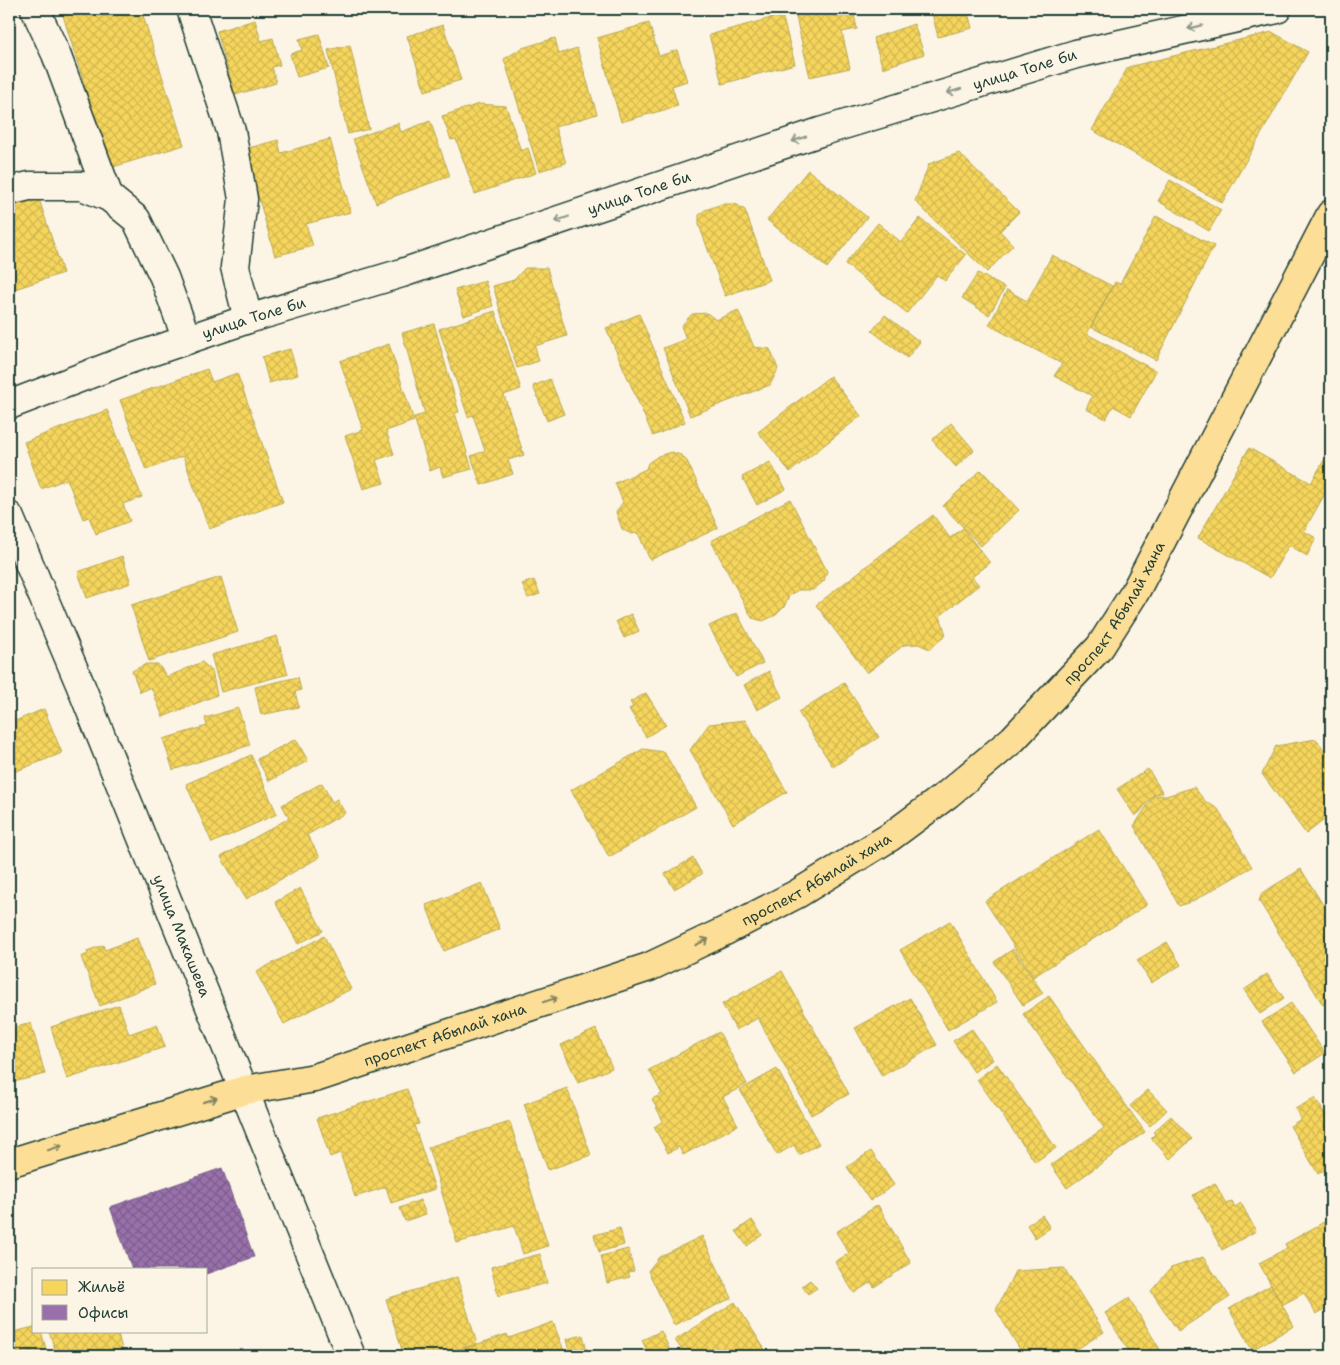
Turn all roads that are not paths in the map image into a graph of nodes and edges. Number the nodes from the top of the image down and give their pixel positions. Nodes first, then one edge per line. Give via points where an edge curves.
1 (35, 9) edge
2 (191, 9) edge
3 (1277, 9) edge
4 (9, 191) edge
5 (109, 197) junction
6 (1331, 214) edge
7 (248, 319) junction
8 (186, 340) junction
9 (9, 405) edge
10 (9, 516) edge
11 (245, 1090) junction
12 (9, 1163) edge
13 (351, 1356) edge

1 - 5 street via 56,54
2 - 7 street via 231,131 243,199 235,267
3 -> 7 street, улица Толе би via 1076,54 820,132 402,273
4 - 5 street via 29,186 82,186
5 - 8 street via 136,219 164,277
11 -> 6 main road, проспект Абылай хана via 315,1078 649,967 797,894 890,837 948,794 1013,739 1100,647 1135,592
7 - 8 street, улица Толе би
8 - 9 street, улица Толе би
10 - 11 street, улица Макашева
12 -> 11 main road, проспект Абылай хана
11 - 13 street, улица Макашева

